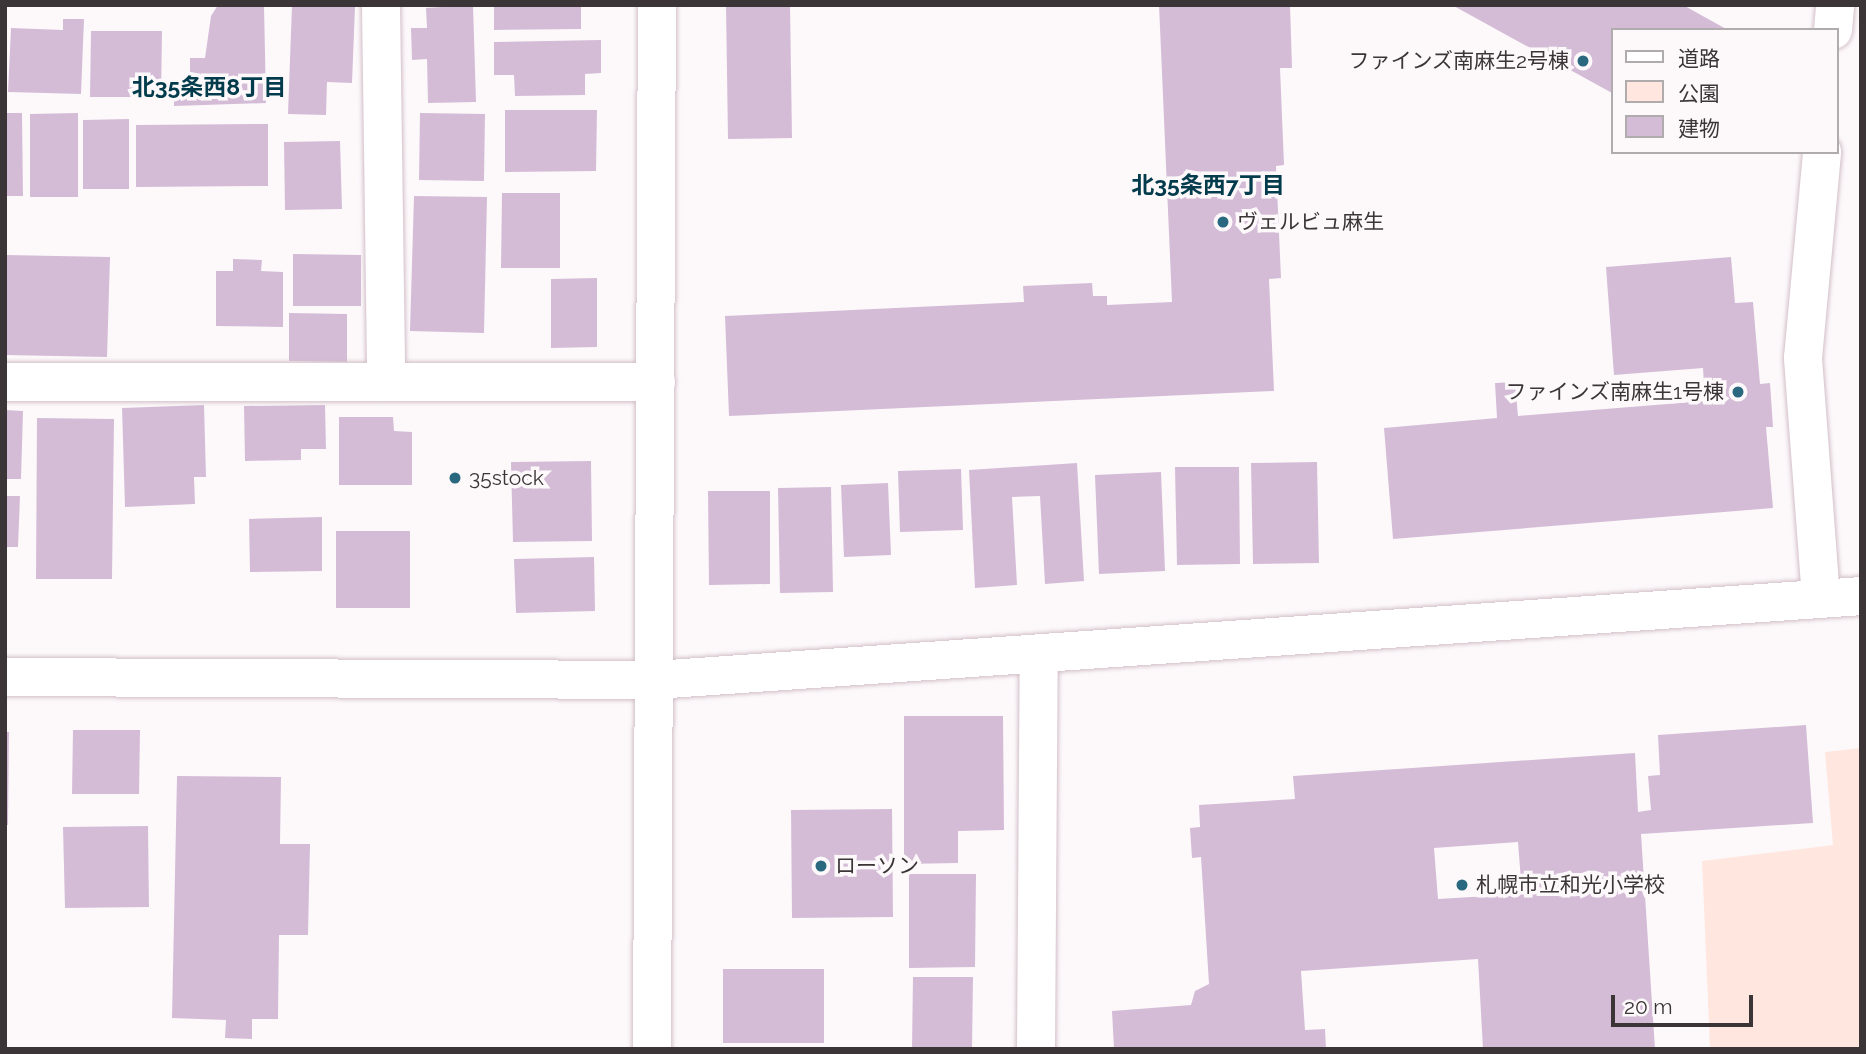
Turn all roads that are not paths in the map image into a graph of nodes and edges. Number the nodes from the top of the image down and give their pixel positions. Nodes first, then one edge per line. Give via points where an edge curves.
1 (381, 5) edge
2 (657, 5) edge
3 (1835, 5) edge
4 (1833, 28) edge
5 (1822, 154) edge
6 (5, 382) edge
7 (386, 382) junction
8 (656, 382) junction
9 (1861, 596) edge
10 (1821, 598) junction
11 (1039, 654) junction
12 (5, 677) edge
13 (655, 680) junction
14 (652, 1049) edge
15 (1036, 1049) edge

1 - 7 street
2 - 8 street
3 - 4 street
5 - 10 street via 1803,358
6 - 7 street
7 - 8 street
8 - 13 street
9 - 10 street
10 - 11 street
11 - 13 street
11 - 15 street
12 - 13 street
13 - 14 street

